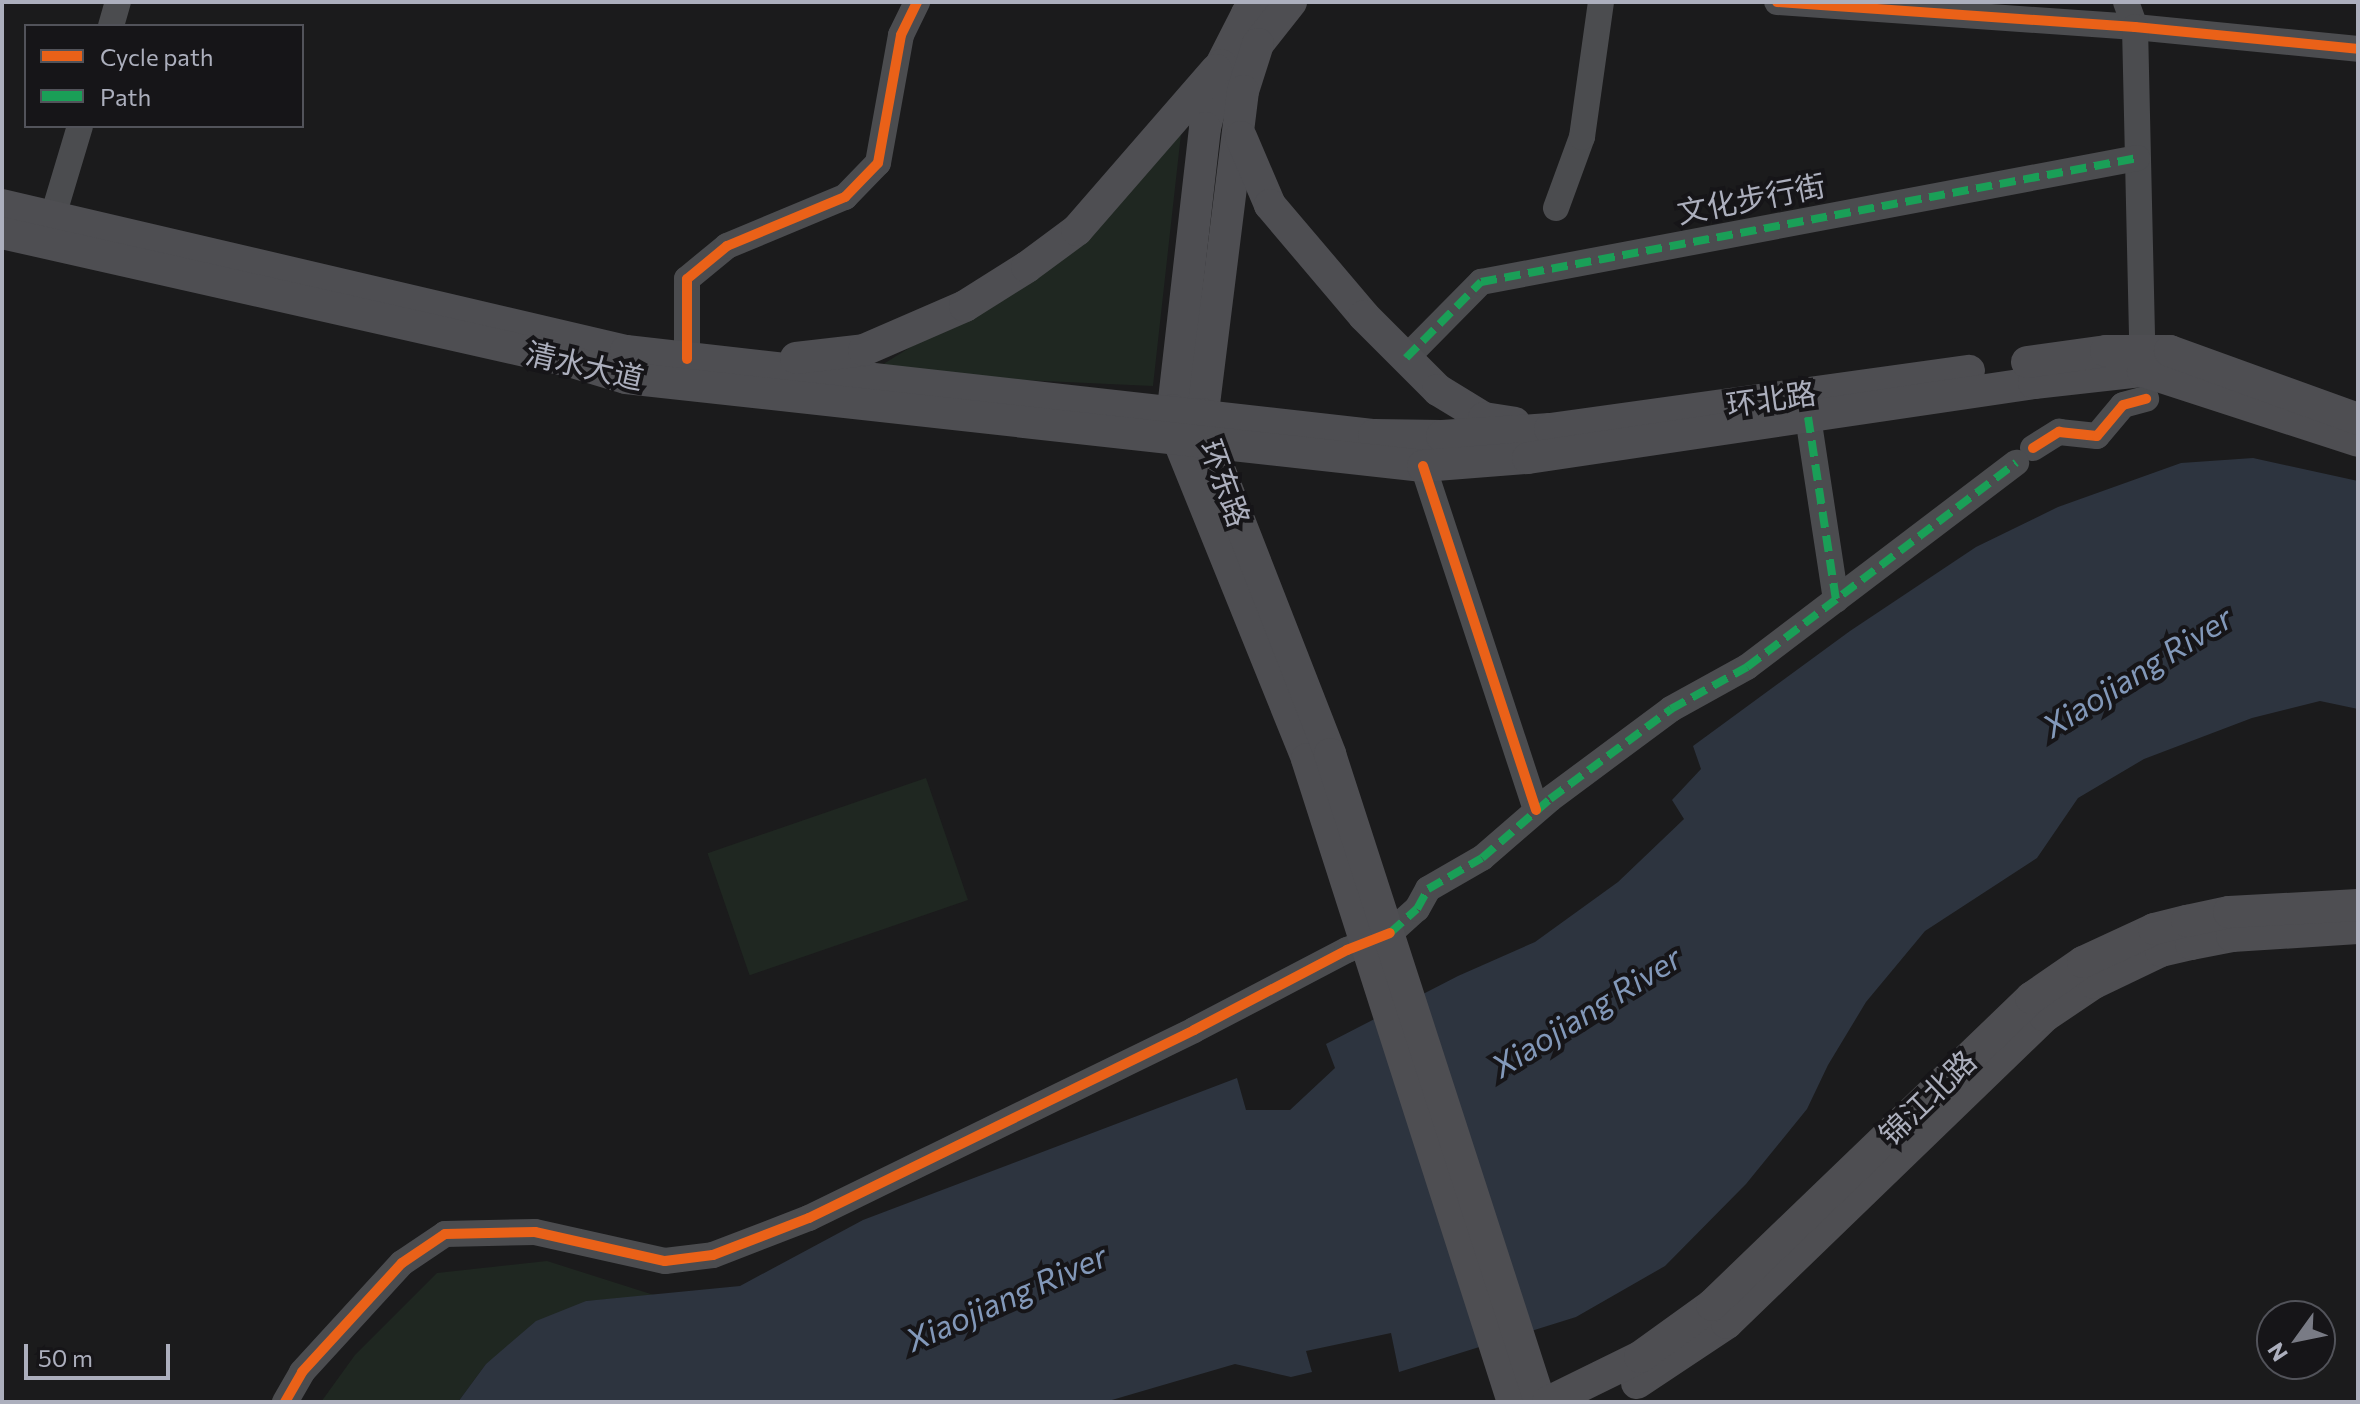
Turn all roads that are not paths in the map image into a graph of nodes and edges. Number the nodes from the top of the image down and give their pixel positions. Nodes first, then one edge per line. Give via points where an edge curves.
1 (118, 2) edge
2 (917, 2) edge
3 (1258, 2) edge
4 (1291, 2) edge
5 (1601, 2) edge
6 (1777, 2) edge
7 (2126, 2) edge
8 (112, 24) edge
9 (2135, 27) junction
10 (2358, 49) edge
11 (1221, 65) junction
12 (79, 128) edge
13 (1239, 130) junction
14 (2137, 158) junction
15 (2, 205) edge
16 (1556, 208) dead end
17 (53, 216) junction
18 (2, 233) edge
19 (1406, 358) junction
20 (687, 359) junction
21 (739, 366) junction
22 (2144, 374) junction
23 (1808, 417) junction
24 (2358, 419) edge
25 (1191, 427) junction
26 (1550, 429) junction
27 (2358, 441) edge
28 (1423, 466) junction
29 (1836, 600) junction
30 (1536, 810) junction
31 (2358, 905) edge
32 (2358, 928) edge
33 (1382, 948) junction
34 (1507, 1348) junction
35 (285, 1402) edge
36 (1513, 1402) edge
37 (1540, 1402) edge
38 (1548, 1402) edge
39 (1594, 1402) edge

1 - 8 street
2 - 20 street via 901,35 878,163 845,197 727,246 687,279
3 - 11 main road, 环东路
4 - 13 main road, 环东路 via 1258,44 1243,91
5 - 16 street via 1582,137
6 - 9 street
7 - 9 street
9 - 10 street
9 - 14 street
11 - 21 main road via 1077,230 1002,283 965,306 864,350
11 - 25 main road, 环东路 via 1205,128
12 - 17 street
13 - 19 main road via 1270,205
13 - 25 main road, 环东路
14 - 19 street, 文化步行街 via 1481,282
14 - 22 street
15 - 17 main road, 清水大道
17 - 20 main road, 清水大道 via 626,351
18 - 25 main road, 清水大道 via 626,378
19 - 26 main road via 1438,390 1484,418
20 - 21 main road, 清水大道
21 - 25 main road, 清水大道
22 - 23 main road, 环北路 via 2034,383
22 - 24 main road, 环北路 via 2170,351
22 - 26 main road, 环北路 via 2106,351
22 - 27 main road, 环北路
22 - 29 street via 2097,436 2059,432
23 - 28 main road, 环北路 via 1528,458
23 - 29 street
25 - 26 main road, 环北路 via 1442,436
25 - 28 main road, 环北路
25 - 33 main road via 1307,759
28 - 30 street
29 - 30 street via 1747,667 1671,709
30 - 33 street via 1482,858 1428,889
31 - 38 main road, 锦江北路 via 2229,912 2154,929 2083,962 2009,1018 1712,1305 1640,1357
32 - 39 main road, 锦江北路 via 2205,941 2161,951 2094,983 2045,1016 1727,1323 1663,1367
33 - 34 main road
33 - 35 street via 1194,1030 809,1218 713,1255 665,1261 535,1232 445,1234 402,1263 302,1372
34 - 36 main road
34 - 37 main road

